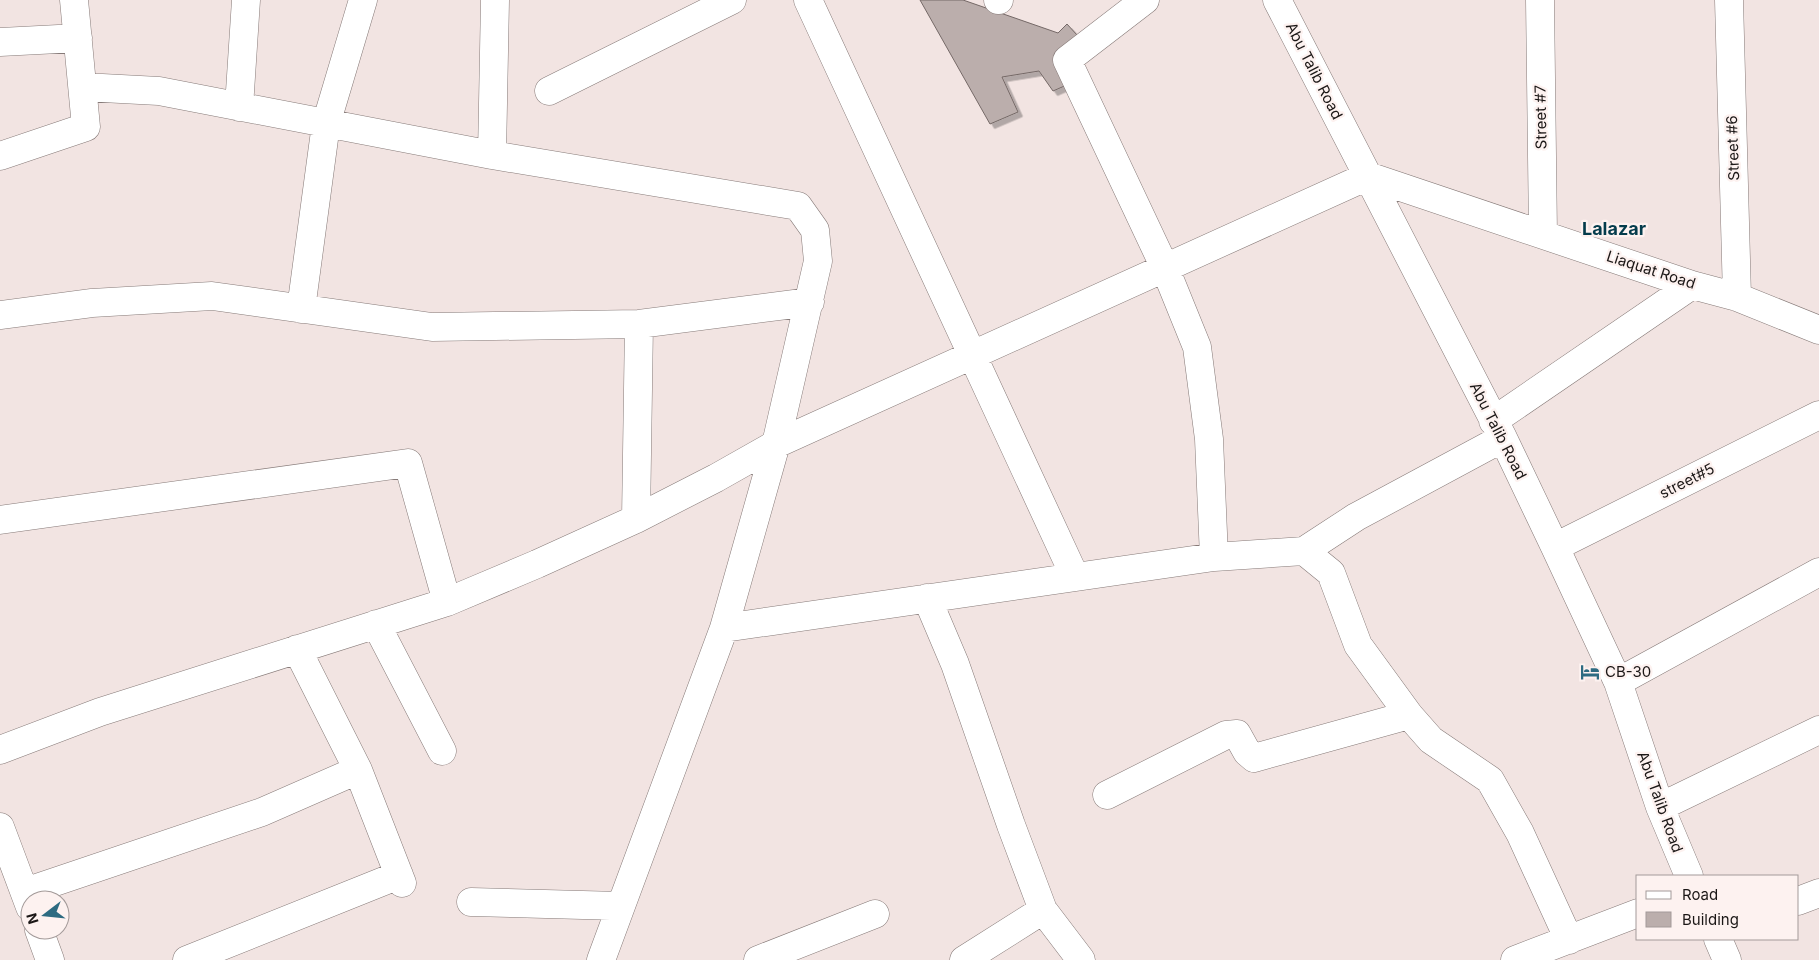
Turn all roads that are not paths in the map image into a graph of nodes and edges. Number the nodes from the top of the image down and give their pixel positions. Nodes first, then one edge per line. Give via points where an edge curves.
1 (74, 0) edge
2 (246, 0) edge
3 (363, 0) edge
4 (495, 0) edge
5 (732, 0) edge
6 (808, 0) edge
7 (1145, 0) edge
8 (1277, 0) edge
9 (1540, 0) edge
10 (1729, 0) edge
11 (78, 38) junction
12 (0, 42) edge
13 (83, 87) junction
14 (550, 91) dead end
15 (239, 106) junction
16 (326, 124) junction
17 (492, 155) junction
18 (0, 156) edge
19 (1368, 176) junction
20 (1543, 234) junction
21 (1166, 268) junction
22 (1692, 284) junction
23 (1737, 297) junction
24 (810, 302) junction
25 (301, 309) junction
26 (0, 315) edge
27 (639, 324) junction
28 (1819, 330) edge
29 (973, 357) junction
30 (1819, 416) edge
31 (1498, 429) junction
32 (776, 444) junction
33 (636, 519) junction
34 (0, 520) edge
35 (1554, 547) junction
36 (1304, 552) junction
37 (1214, 557) junction
38 (1819, 572) edge
39 (1075, 577) junction
40 (927, 598) junction
41 (446, 602) junction
42 (376, 624) junction
43 (724, 628) junction
44 (297, 649) junction
45 (1618, 682) junction
46 (1409, 715) junction
47 (1819, 730) edge
48 (0, 750) edge
49 (442, 750) dead end
50 (358, 770) junction
51 (1107, 796) dead end
52 (1660, 807) junction
53 (0, 827) edge
54 (1689, 875) edge
55 (24, 890) edge
56 (51, 890) edge
57 (1819, 893) edge
58 (1799, 901) edge
59 (471, 902) dead end
60 (620, 906) junction
61 (1043, 910) junction
62 (875, 914) dead end
63 (1636, 915) edge
64 (42, 940) edge
65 (1570, 940) junction
66 (1718, 940) edge
67 (50, 960) edge
68 (187, 960) edge
69 (601, 960) edge
70 (758, 960) edge
71 (964, 960) edge
72 (1081, 960) edge
73 (1515, 960) edge
74 (1727, 960) edge

1 - 11 street
2 - 15 street
3 - 16 street
4 - 17 street
5 - 14 street
6 - 29 street
7 - 21 street via 1067,60
8 - 19 street, Abu Talib Road
9 - 20 street, Street #7
10 - 23 street, Street #6
11 - 12 street
11 - 13 street
13 - 15 street via 159,91
13 - 18 street via 86,127
15 - 16 street
16 - 17 street
16 - 25 street
17 - 24 street via 798,206 815,230 818,261
19 - 20 street, Liaquat Road
19 - 21 street
19 - 31 street, Abu Talib Road
20 - 22 street, Liaquat Road
21 - 29 street
21 - 37 street via 1197,347 1209,440
22 - 23 street, Liaquat Road
22 - 31 street
23 - 28 street, Liaquat Road
24 - 27 street
24 - 32 street
25 - 26 street via 212,296 92,303
25 - 27 street via 432,327
27 - 33 street
29 - 32 street
29 - 39 street
30 - 35 street, street#5
31 - 35 street, Abu Talib Road
31 - 36 street
32 - 33 street
32 - 43 street
33 - 41 street
34 - 41 street via 408,463
35 - 45 street, Abu Talib Road
36 - 37 street
36 - 46 street via 1331,573 1358,645
37 - 39 street
38 - 45 street
39 - 40 street
40 - 43 street
40 - 61 street via 955,664
41 - 42 street
42 - 44 street
42 - 49 street
43 - 60 street
44 - 48 street via 100,712
44 - 50 street
45 - 52 street, Abu Talib Road
46 - 51 street via 1254,758 1246,752 1237,734 1226,735
46 - 65 street via 1431,740 1490,780 1520,832
47 - 52 street
50 - 56 street via 262,812
50 - 68 street via 400,879
52 - 54 street, Abu Talib Road
53 - 55 street
57 - 58 street
59 - 60 street
60 - 69 street
61 - 71 street
61 - 72 street
62 - 70 street
63 - 65 street
64 - 67 street
65 - 73 street
66 - 74 street

